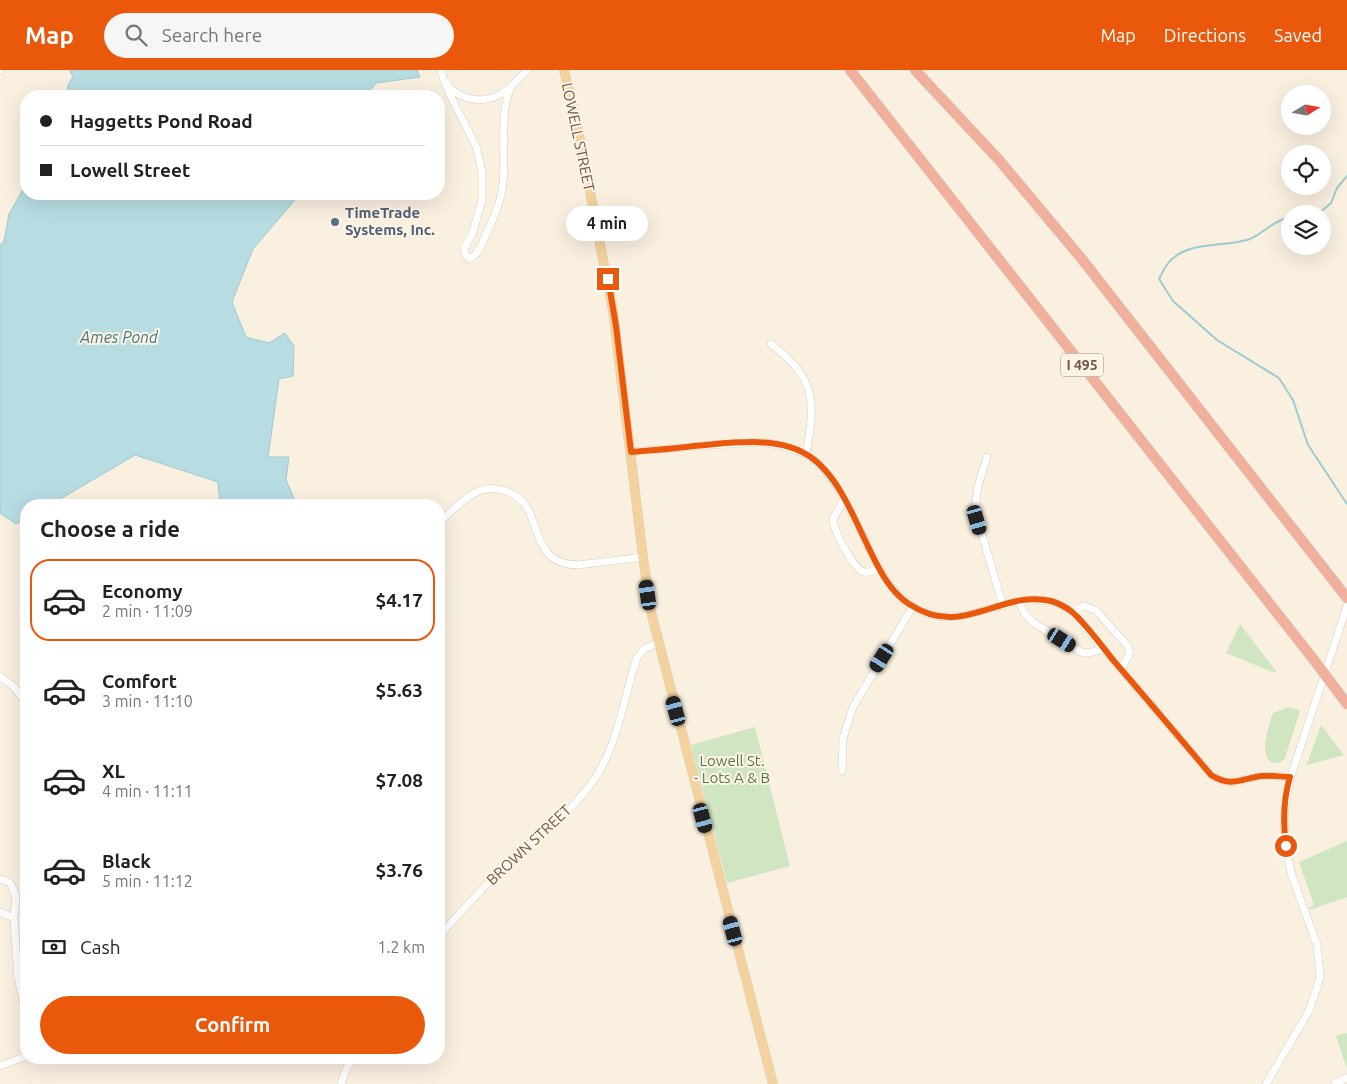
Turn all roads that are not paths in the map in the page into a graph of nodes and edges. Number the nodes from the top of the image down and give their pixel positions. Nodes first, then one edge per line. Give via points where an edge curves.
1 (441, 70) edge
2 (520, 70) edge
3 (528, 70) edge
4 (564, 70) edge
5 (850, 70) edge
6 (915, 70) edge
7 (443, 78) junction
8 (513, 84) junction
9 (770, 344) dead end
10 (631, 452) junction
11 (806, 454) junction
12 (987, 457) dead end
13 (844, 499) junction
14 (445, 517) edge
15 (643, 557) junction
16 (879, 568) junction
17 (1347, 598) edge
18 (1019, 601) junction
19 (913, 606) junction
20 (1002, 606) junction
21 (1347, 606) edge
22 (1072, 612) junction
23 (658, 643) junction
24 (1104, 649) junction
25 (1121, 669) junction
26 (0, 676) edge
27 (20, 694) edge
28 (1347, 704) edge
29 (842, 771) dead end
30 (1290, 777) junction
31 (0, 879) edge
32 (0, 912) edge
33 (14, 918) junction
34 (445, 930) edge
35 (20, 986) edge
36 (20, 1058) edge
37 (349, 1064) edge
38 (0, 1066) edge
39 (1347, 1078) edge
40 (341, 1084) edge
41 (773, 1084) edge
42 (1266, 1084) edge
43 (1335, 1084) edge

1 - 7 street
2 - 8 street
3 - 8 street
4 - 10 main road, LOWELL STREET via 612,302
5 - 28 highway, I 495, bridge
6 - 17 highway via 1056,228
7 - 8 street via 452,90 476,100 500,94
7 - 8 street via 476,146 482,172 479,212 464,249 470,259 482,244 501,195 505,111
9 - 11 street via 787,356 810,391 812,409
10 - 11 street via 761,442
10 - 15 main road, LOWELL STREET
11 - 13 street via 823,468
12 - 20 street via 975,510
13 - 16 street
13 - 16 street via 833,519 836,529 858,569 866,572
14 - 15 street via 474,492 500,489 525,505 544,550 558,560 578,564
15 - 23 main road, LOWELL STREET
16 - 19 street via 894,592
18 - 20 street
18 - 22 street via 1051,601
18 - 24 street via 1024,613 1034,623 1081,652
19 - 20 street via 922,612 953,618
19 - 29 street via 853,707 843,738
21 - 30 street
22 - 24 street
22 - 25 street via 1084,606 1095,610 1126,645 1129,657
23 - 34 street, BROWN STREET via 637,658 616,735 600,770 588,787 564,815 502,868
23 - 41 main road, LOWELL STREET
24 - 25 street
25 - 30 street via 1211,775 1234,782 1264,776
26 - 27 street
30 - 42 street via 1284,818 1286,846 1314,935 1320,975 1309,1011
31 - 33 street via 11,884 15,892
32 - 33 street
33 - 35 street
36 - 38 street
37 - 40 street
39 - 43 street

